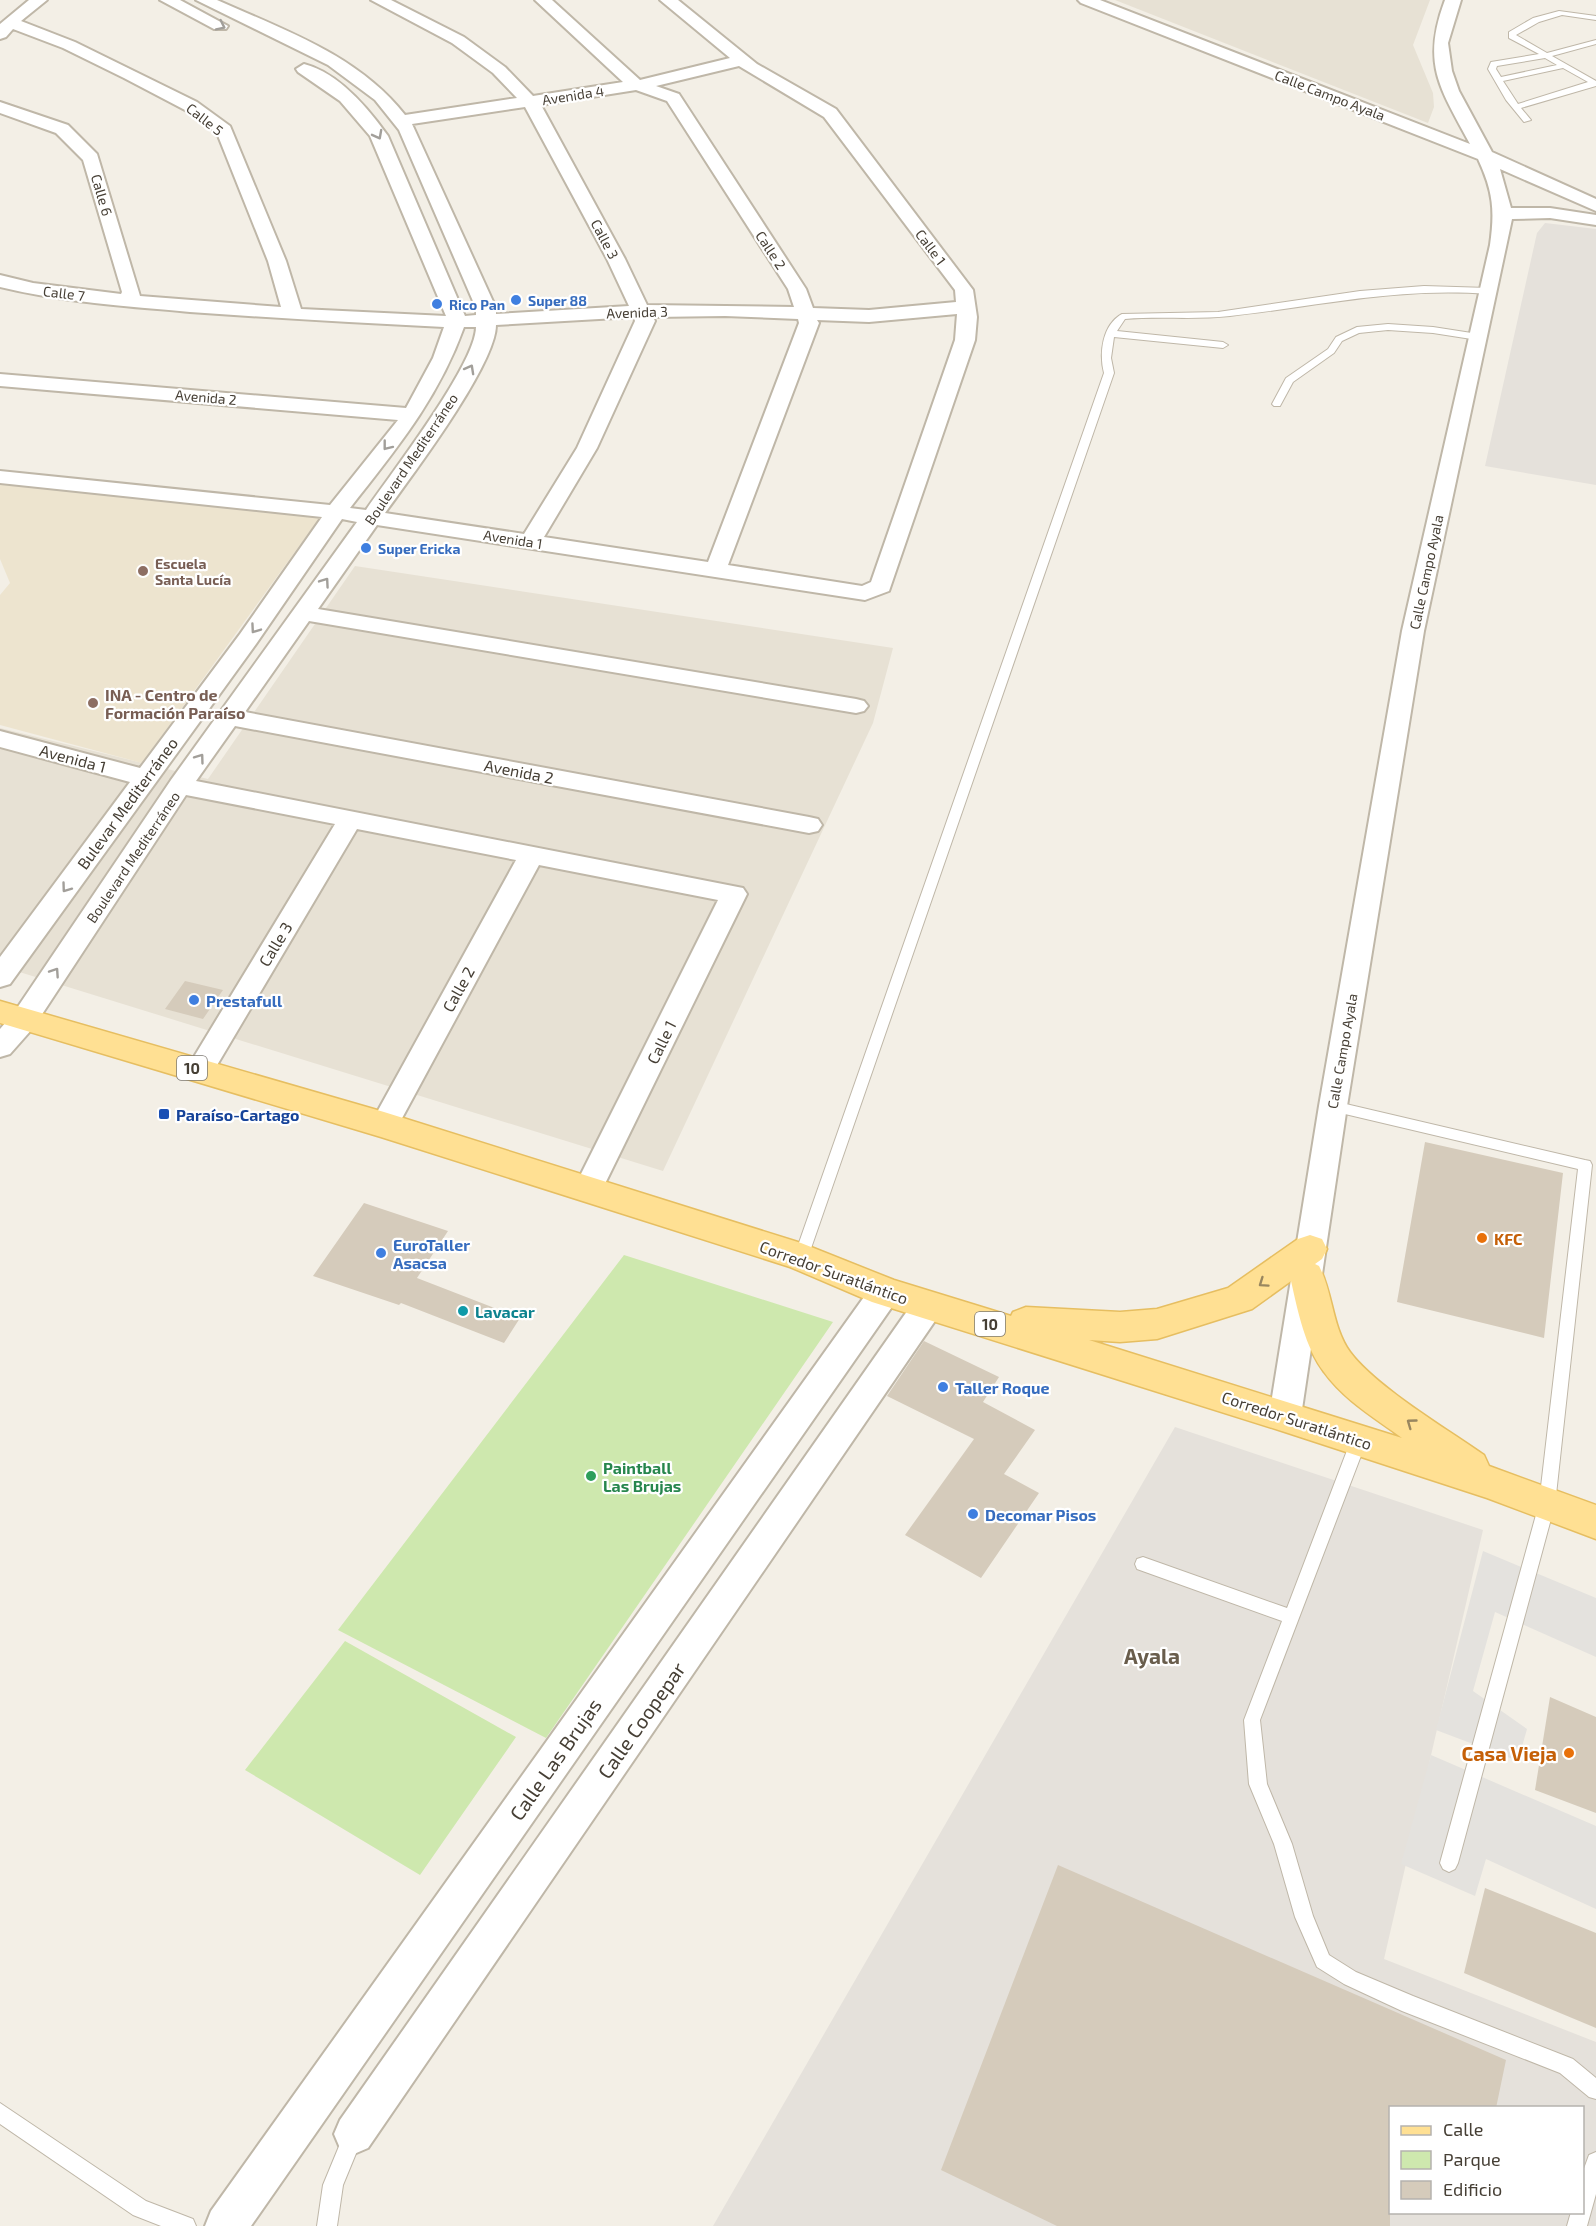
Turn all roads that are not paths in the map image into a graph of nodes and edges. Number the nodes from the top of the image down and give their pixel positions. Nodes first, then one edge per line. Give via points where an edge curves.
1 (39, 0) edge
2 (168, 0) edge
3 (204, 0) edge
4 (379, 0) edge
5 (543, 0) edge
6 (668, 0) edge
7 (1086, 0) edge
8 (1456, 2) edge
9 (1596, 20) edge
10 (5, 29) edge
11 (234, 33) dead end
12 (1596, 42) edge
13 (1543, 56) junction
14 (742, 60) junction
15 (293, 63) dead end
16 (1563, 66) junction
17 (1498, 80) junction
18 (1595, 83) edge
19 (638, 85) junction
20 (529, 102) junction
21 (0, 107) edge
22 (1516, 107) junction
23 (1527, 120) dead end
24 (401, 121) junction
25 (1484, 156) junction
26 (1596, 206) edge
27 (1503, 214) junction
28 (1596, 220) edge
29 (0, 281) edge
30 (1488, 291) junction
31 (129, 300) junction
32 (966, 307) junction
33 (641, 311) junction
34 (806, 313) junction
35 (293, 314) junction
36 (487, 320) junction
37 (456, 322) junction
38 (1112, 333) junction
39 (1478, 337) junction
40 (1222, 345) dead end
41 (0, 380) edge
42 (1276, 404) dead end
43 (412, 415) junction
44 (0, 477) edge
45 (336, 512) junction
46 (371, 517) junction
47 (531, 542) junction
48 (716, 569) junction
49 (881, 586) joint
50 (303, 613) junction
51 (855, 706) dead end
52 (229, 717) junction
53 (0, 739) edge
54 (146, 778) junction
55 (180, 786) junction
56 (351, 818) junction
57 (809, 825) dead end
58 (532, 854) junction
59 (0, 977) edge
60 (11, 1016) edge
61 (0, 1047) edge
62 (200, 1070) junction
63 (1333, 1106) junction
64 (384, 1125) junction
65 (588, 1190) junction
66 (801, 1257) junction
67 (1309, 1263) junction
68 (885, 1292) junction
69 (928, 1306) junction
70 (974, 1319) junction
71 (1285, 1416) junction
72 (1359, 1440) junction
73 (1492, 1483) junction
74 (1547, 1504) junction
75 (1596, 1522) edge
76 (1143, 1564) dead end
77 (1291, 1617) junction
78 (1449, 1863) dead end
79 (1596, 2090) edge
80 (0, 2113) edge
81 (354, 2134) joint
82 (1596, 2162) edge
83 (1584, 2201) edge
84 (186, 2226) edge
85 (226, 2226) edge
86 (327, 2226) edge

1 - 10 street
2 -> 11 street
3 - 24 street via 349,72 371,88
4 - 20 street, Calle 3 via 458,40 499,70
5 - 19 street, Calle 2
6 - 14 street, Calle 1
7 - 25 street, Calle Campo Ayala
8 - 25 street via 1440,48 1452,94
9 - 13 lane via 1562,13 1513,32 1512,36
10 - 35 street, Calle 5 via 69,45 191,106 224,130 277,261
12 - 13 lane
13 - 16 lane
13 - 17 lane via 1494,64 1492,69
14 - 19 street, Avenida 4
14 - 32 street, Calle 1 via 830,113 964,290
15 -> 37 street via 350,98 380,135 454,308
16 - 17 lane
16 - 18 lane
17 - 22 lane
18 - 22 lane
19 - 20 street, Avenida 4
19 - 34 street, Calle 2 via 673,98 797,289
20 - 24 street, Avenida 4
20 - 33 street, Calle 3
21 - 31 street, Calle 6 via 62,129 91,158 131,292
22 - 23 lane
24 - 36 street via 486,308
25 - 26 street
25 - 27 street, Calle Campo Ayala
27 - 28 street via 1550,213
27 - 30 street, Calle Campo Ayala
29 - 31 street, Calle 7 via 33,290
30 - 38 lane via 1466,288 1371,292 1213,315 1136,315 1122,317
30 - 39 street, Calle Campo Ayala
31 - 35 street, Avenida 3
32 - 34 street, Avenida 3 via 870,316
32 - 49 street, Calle 1 via 965,340
33 - 34 street, Avenida 3
33 - 36 street, Avenida 3
33 - 47 street via 645,321 587,448
34 - 48 street via 809,323
35 - 37 street, Avenida 3
36 - 37 street, Avenida 3
46 -> 36 street, Boulevard Mediterráneo via 427,439 473,365
37 - 43 street, Boulevard Mediterráneo via 443,358
38 - 40 lane
38 - 66 lane via 1104,356 1109,374
39 - 42 lane via 1399,328 1358,330 1338,339 1331,351 1302,368 1289,380
39 - 63 street, Calle Campo Ayala via 1413,631
41 - 43 street, Avenida 2
43 -> 45 street, Boulevard Mediterráneo
44 - 45 street, Avenida 1
45 - 46 street, Avenida 1
45 -> 54 street, Bulevar Mediterráneo
46 - 47 street, Avenida 1
50 -> 46 street, Boulevard Mediterráneo
47 - 48 street, Avenida 1
48 - 49 street, Avenida 1 via 865,593
50 - 51 street
50 - 52 street, Boulevard Mediterráneo
55 -> 52 street, Boulevard Mediterráneo
52 - 57 street, Avenida 2
53 - 54 street, Avenida 1
54 -> 59 street, Bulevar Mediterráneo
55 - 56 street
60 -> 55 street, Boulevard Mediterráneo
56 - 58 street
56 - 62 street, Calle 3
58 - 64 street, Calle 2
58 - 65 street, Calle 1 via 734,894
60 - 61 street, Boulevard Mediterráneo
60 - 62 main road, Corredor Suratlántico / 10
62 - 64 main road, Corredor Suratlántico / 10
63 - 67 street, Calle Campo Ayala
63 - 74 lane via 1585,1165
64 - 65 main road, Corredor Suratlántico / 10
65 - 66 main road, Corredor Suratlántico / 10
66 - 68 main road, Corredor Suratlántico / 10
67 -> 70 main road via 1239,1299 1157,1324 1120,1327
67 - 71 street, Calle Campo Ayala
73 -> 67 main road via 1358,1385 1336,1361 1318,1324
68 - 69 main road, Corredor Suratlántico / 10
68 - 85 street, Calle Las Brujas
69 - 70 main road, Corredor Suratlántico / 10
69 - 81 street, Calle Coopepar
70 - 71 main road, Corredor Suratlántico / 10
71 - 72 main road, Corredor Suratlántico / 10
72 - 73 main road, Corredor Suratlántico / 10
72 - 77 lane
73 - 74 main road, Corredor Suratlántico / 10
74 - 75 main road, Corredor Suratlántico / 10
74 - 78 lane
76 - 77 lane
77 - 79 lane via 1252,1720 1258,1784 1323,1961 1409,2004 1566,2066
80 - 84 lane via 140,2208
81 - 86 lane via 333,2185
82 - 83 lane

